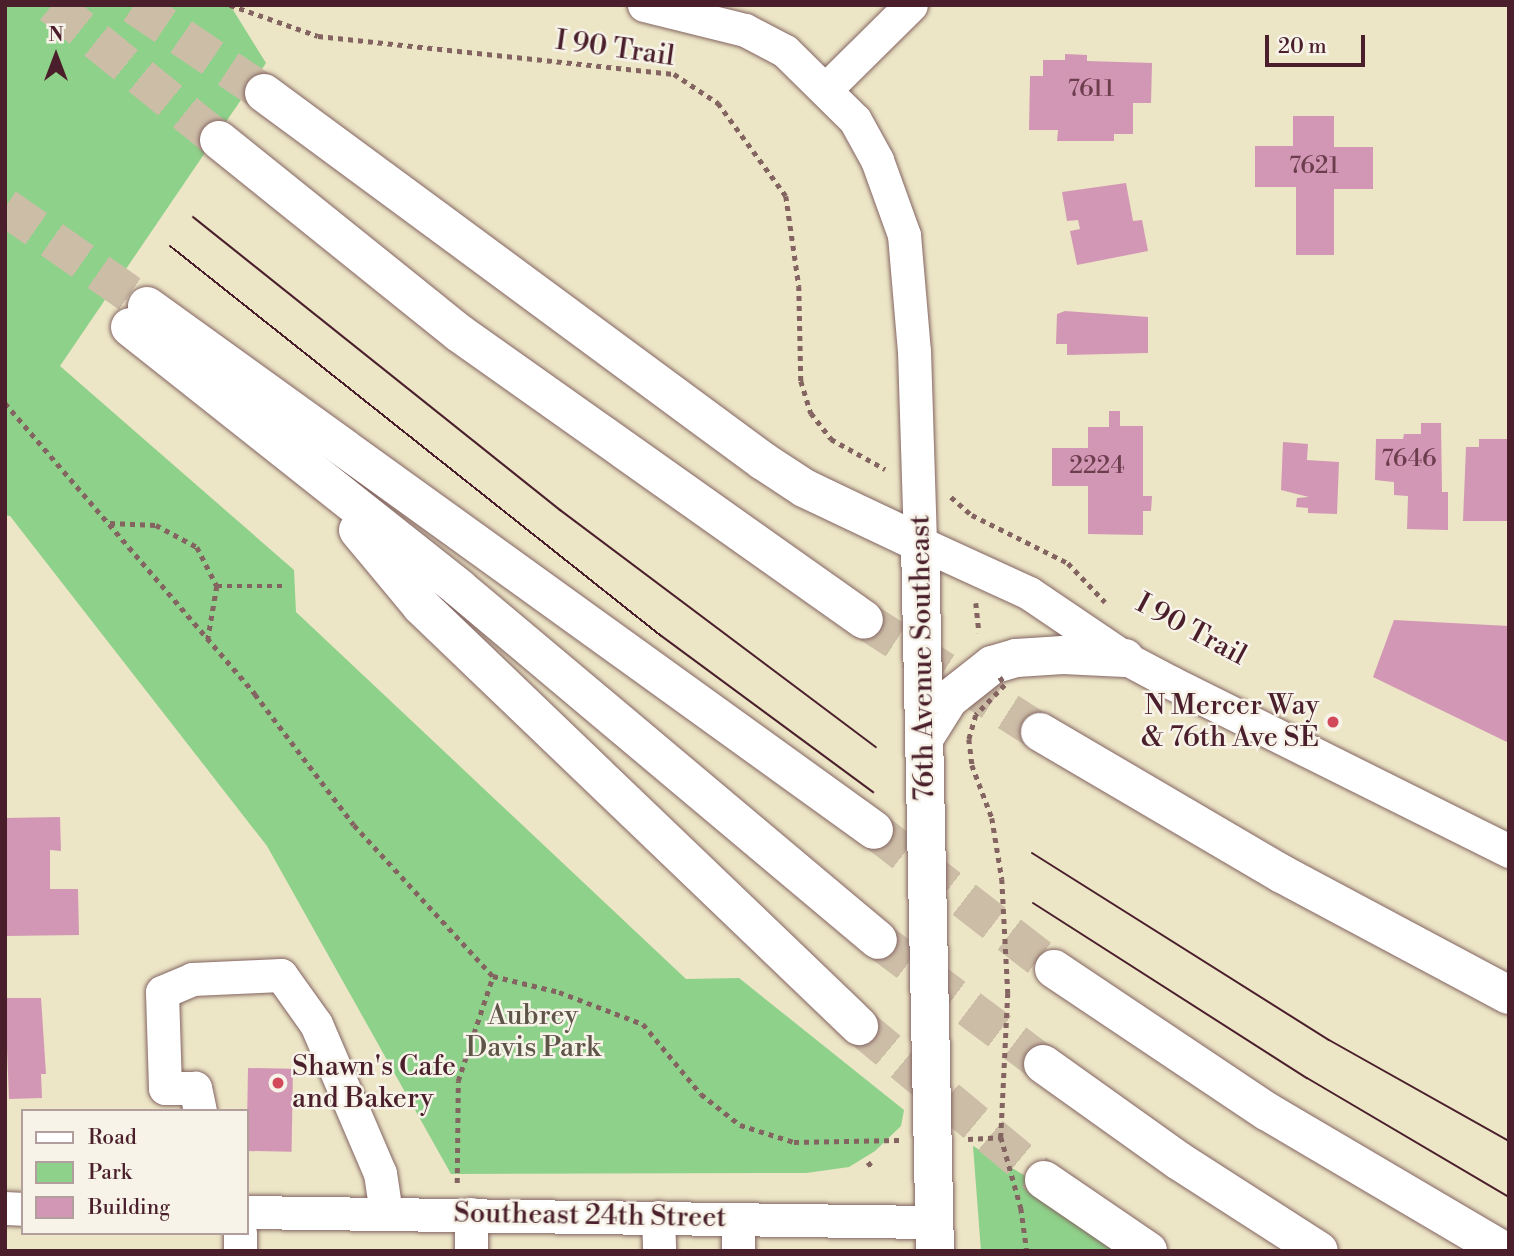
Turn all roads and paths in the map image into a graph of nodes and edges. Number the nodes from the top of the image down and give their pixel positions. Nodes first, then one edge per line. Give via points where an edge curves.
1 (230, 5) edge
2 (644, 5) edge
3 (911, 5) edge
4 (827, 88) junction
5 (264, 93) tunnel mouth
6 (219, 140) tunnel mouth
7 (5, 403) edge
8 (859, 457) dead end
9 (315, 477) junction
10 (949, 497) dead end
11 (971, 515) junction
12 (967, 521) dead end
13 (109, 523) junction
14 (920, 543) junction
15 (217, 586) junction
16 (283, 586) dead end
17 (976, 603) dead end
18 (1112, 609) dead end
19 (863, 620) tunnel mouth
20 (208, 639) junction
21 (980, 646) dead end
22 (1125, 658) junction
23 (1000, 677) dead end
24 (1040, 732) tunnel mouth
25 (925, 737) junction
26 (874, 830) tunnel mouth
27 (1509, 851) edge
28 (878, 940) tunnel mouth
29 (1054, 969) tunnel mouth
30 (493, 975) junction
31 (1509, 995) edge
32 (859, 1026) tunnel mouth
33 (1043, 1065) tunnel mouth
34 (200, 1109) edge
35 (1001, 1137) junction
36 (971, 1139) dead end
37 (898, 1140) dead end
38 (868, 1162) dead end
39 (873, 1167) dead end
40 (1032, 1194) junction
41 (248, 1212) edge
42 (386, 1213) junction
43 (463, 1214) junction
44 (658, 1217) junction
45 (738, 1235) edge
46 (934, 1236) edge
47 (1027, 1250) edge
48 (471, 1251) edge
49 (659, 1251) edge
50 (1021, 1251) edge
51 (1148, 1251) edge
52 (1319, 1251) edge
53 (1504, 1251) edge

1 - 8 path, I 90 Trail via 318,36 674,74 719,103 786,196 799,285 801,380 811,413 824,430
2 - 4 street, 76th Avenue Southeast via 745,30 785,51
3 - 4 street
4 - 14 street, 76th Avenue Southeast via 855,120 877,160 904,235 914,351
5 - 14 main road via 763,461 804,488
6 - 19 main road via 459,333
7 - 13 path
9 - 26 main road via 139,317
9 - 28 main road via 459,588
9 - 32 main road via 421,607
10 - 11 path, I 90 Trail via 955,496
11 - 12 path
11 - 18 path, I 90 Trail via 1068,563
13 - 15 path via 156,525 197,547
13 - 20 path
14 - 22 street via 1029,593
14 - 25 main road, 76th Avenue Southeast
15 - 16 path
15 - 20 path
17 - 21 path
20 - 30 path via 354,825
22 - 25 main road via 1063,654 992,665 949,699
22 - 27 street
23 - 35 path, bridge via 1005,685 976,715 968,739 972,765 992,817 1002,879 1008,993
24 - 31 main road via 1282,874
25 - 46 main road, 76th Avenue Southeast
29 - 53 main road via 1268,1112
30 - 37 path via 559,992 643,1024 701,1094 740,1125 794,1142
30 - 43 path via 458,1081
33 - 52 main road via 1179,1161
34 - 42 street via 195,1088 165,1088 162,992 192,979 281,975 316,1024 380,1173
35 - 36 path
35 - 40 path, bridge
38 - 39 path
40 - 47 path
40 - 51 main road
41 - 42 street, Southeast 24th Street
42 - 43 street, Southeast 24th Street
43 - 44 street, Southeast 24th Street
43 - 48 street
44 - 45 street, Southeast 24th Street
44 - 49 street
45 - 46 street, Southeast 24th Street
47 - 50 path

